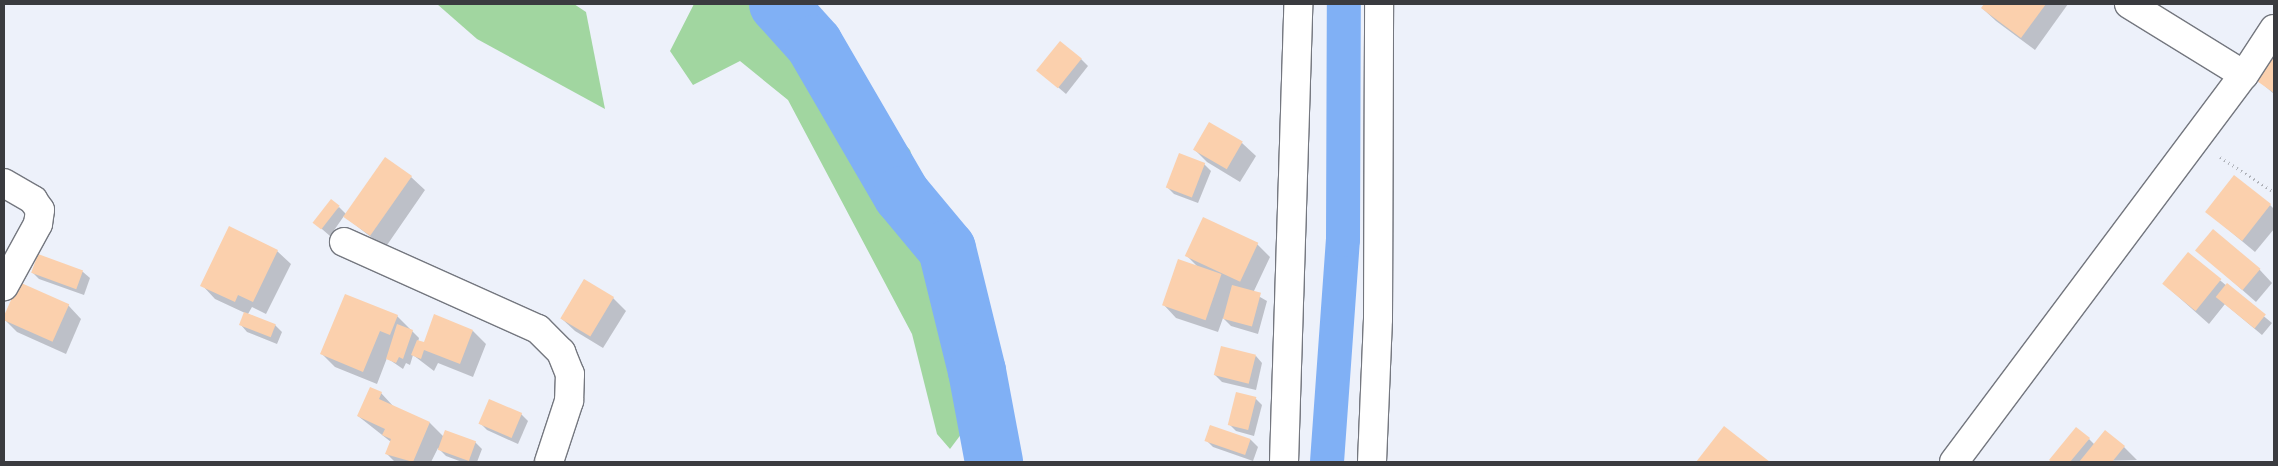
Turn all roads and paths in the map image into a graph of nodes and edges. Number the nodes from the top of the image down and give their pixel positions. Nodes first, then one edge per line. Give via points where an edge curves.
1 (1298, 4) edge
2 (1379, 4) edge
3 (2129, 4) edge
4 (2274, 29) edge
5 (2244, 75) junction
6 (2194, 140) junction
7 (4, 183) edge
8 (2274, 192) edge
9 (344, 242) dead end
10 (4, 286) edge
11 (549, 462) edge
12 (1284, 462) edge
13 (1372, 462) edge
14 (1954, 462) edge

1 - 12 street
2 - 13 street via 1378,319
3 - 5 street
4 - 5 street
5 - 6 street
6 - 8 path
6 - 14 street
7 - 10 street via 33,200 40,210 38,224
9 - 11 street via 538,329 561,352 570,374 569,401

